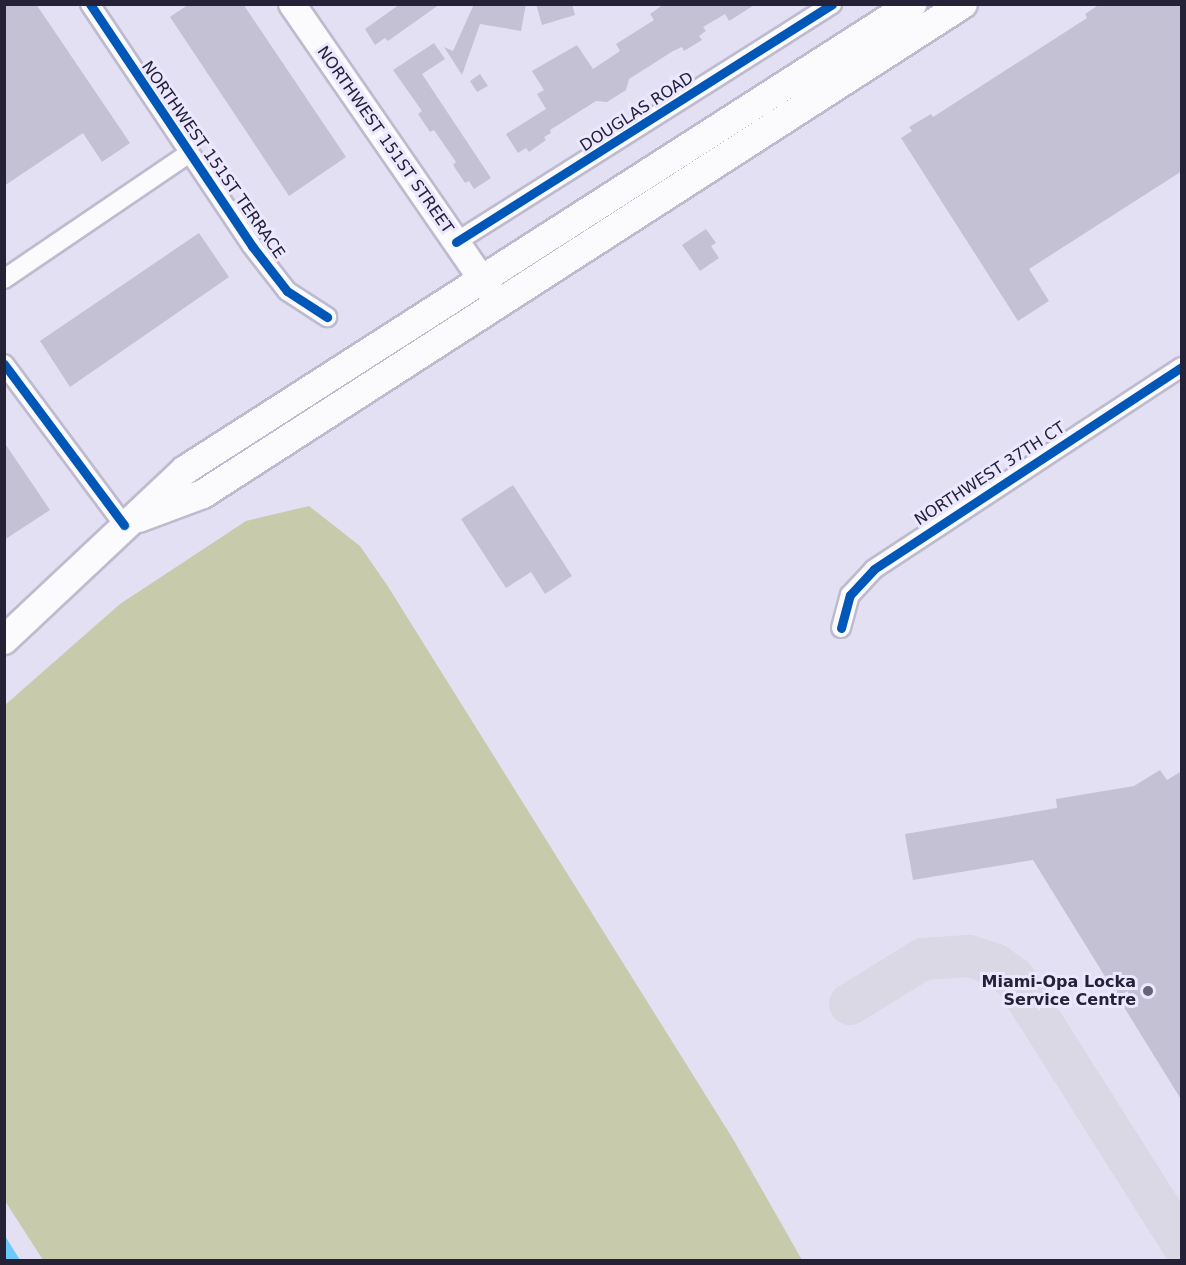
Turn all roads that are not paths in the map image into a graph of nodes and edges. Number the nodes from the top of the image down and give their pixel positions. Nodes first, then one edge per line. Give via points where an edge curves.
1 (90, 4) edge
2 (292, 4) edge
3 (832, 4) edge
4 (912, 4) edge
5 (963, 4) edge
6 (188, 154) junction
7 (456, 242) junction
8 (4, 279) edge
9 (482, 281) junction
10 (499, 304) junction
11 (327, 317) dead end
12 (4, 364) edge
13 (1182, 367) edge
14 (123, 525) junction
15 (841, 628) dead end
16 (4, 640) edge

1 - 6 street, NORTHWEST 151ST TERRACE
2 - 7 street, NORTHWEST 151ST STREET
3 - 7 street, DOUGLAS ROAD
4 - 9 main road
5 - 10 main road
6 - 8 street
6 - 11 street, NORTHWEST 151ST TERRACE via 287,291
7 - 9 street, NORTHWEST 151ST STREET
9 - 10 street, NORTHWEST 151ST STREET
9 - 14 main road via 185,470
10 - 14 main road via 203,494
12 - 14 street
13 - 15 street, NORTHWEST 37TH CT via 874,569 850,595
14 - 16 main road

